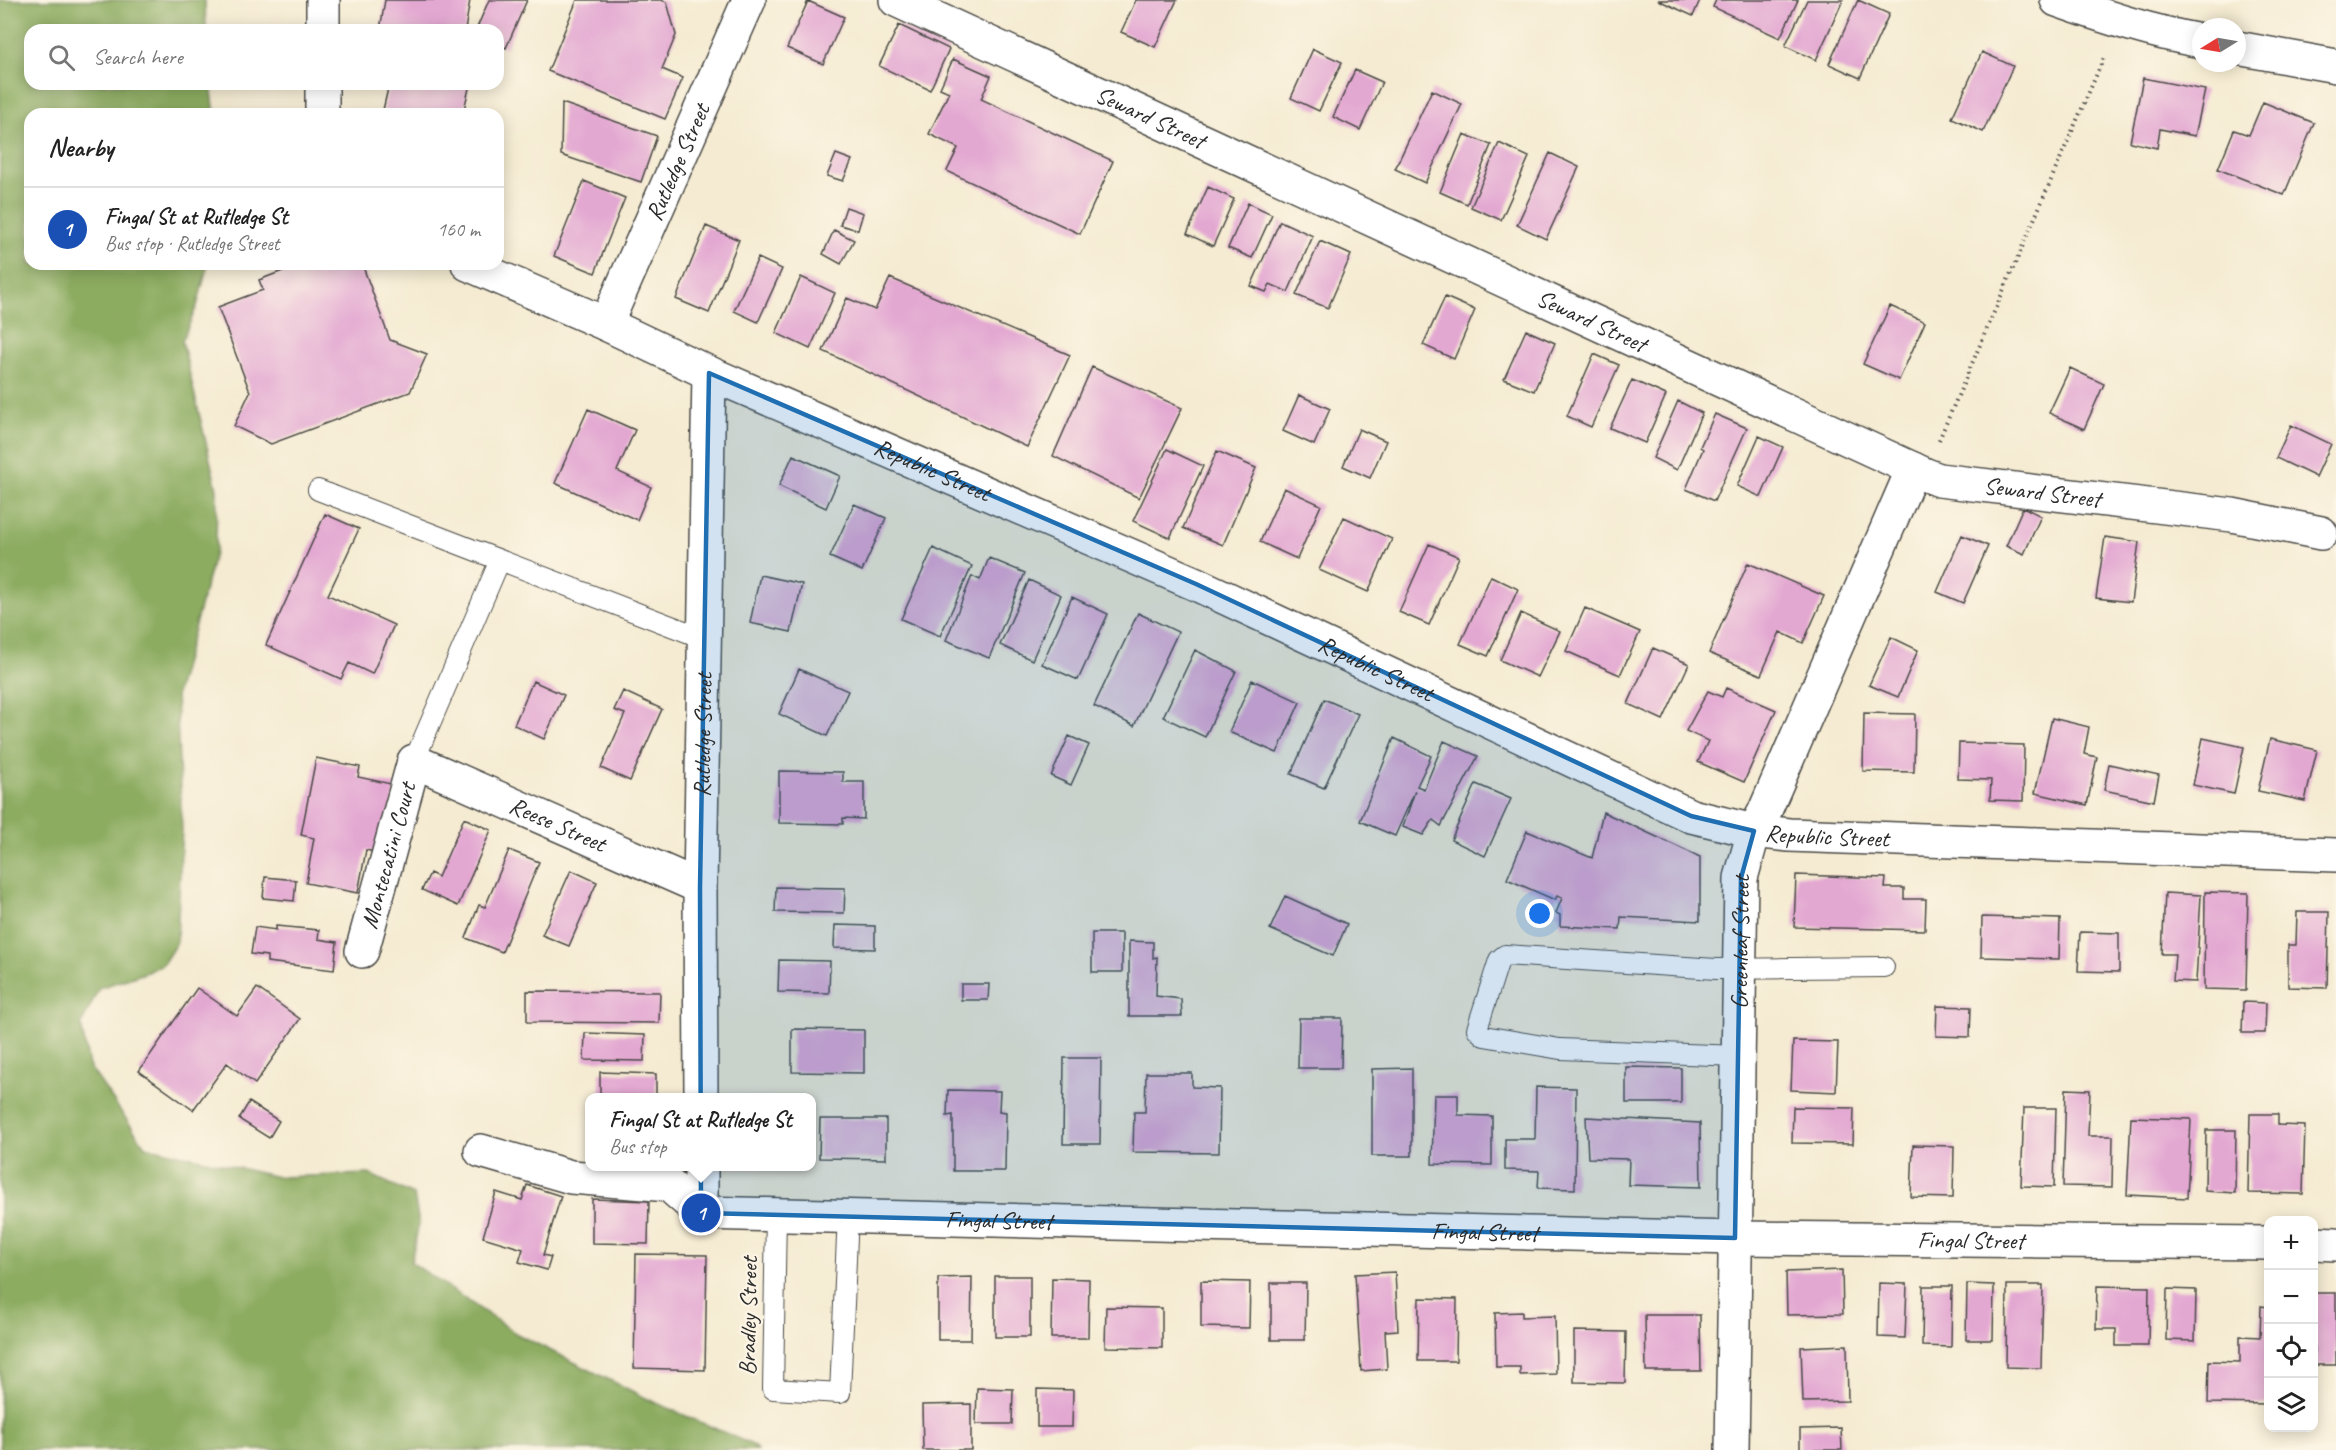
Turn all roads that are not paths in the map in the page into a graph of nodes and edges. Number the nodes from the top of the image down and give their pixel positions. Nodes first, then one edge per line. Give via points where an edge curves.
1 (323, 0) edge
2 (749, 0) edge
3 (896, 0) edge
4 (2057, 0) edge
5 (2114, 10) edge
6 (322, 24) edge
7 (2192, 40) edge
8 (2246, 50) edge
9 (2336, 66) edge
10 (322, 90) edge
11 (321, 108) edge
12 (482, 270) edge
13 (606, 324) junction
14 (709, 373) junction
15 (1924, 460) junction
16 (318, 490) dead end
17 (2321, 533) dead end
18 (500, 560) junction
19 (705, 639) junction
20 (414, 761) junction
21 (1754, 831) junction
22 (2336, 855) edge
23 (700, 887) junction
24 (362, 951) dead end
25 (1884, 967) dead end
26 (1739, 970) junction
27 (1738, 1056) junction
28 (701, 1093) edge
29 (481, 1151) dead end
30 (701, 1171) edge
31 (701, 1213) junction
32 (776, 1214) junction
33 (848, 1215) junction
34 (1735, 1238) junction
35 (2264, 1243) edge
36 (2318, 1243) edge
37 (2336, 1244) edge
38 (1732, 1450) edge

1 - 6 street
2 - 13 street, Rutledge Street
3 - 15 street, Seward Street
4 - 5 street
5 - 7 street via 2165,35
8 - 9 street
10 - 11 street
12 - 13 street, Republic Street
13 - 14 street, Republic Street
14 - 19 street, Rutledge Street
14 - 21 street, Republic Street via 1196,584 1691,816
15 - 17 street, Seward Street via 1939,480 2232,515
15 - 21 street, Greenleaf Street
16 - 18 lane
18 - 19 lane
18 - 20 lane
19 - 23 street, Rutledge Street
20 - 23 street, Reese Street
20 - 24 street, Montecatini Court
21 - 22 street, Republic Street via 1789,836
21 - 26 street, Greenleaf Street via 1741,878
23 - 28 street, Rutledge Street
25 - 26 lane
26 - 27 street, Greenleaf Street
26 - 27 lane via 1505,955 1499,960 1477,1029 1484,1036 1560,1049
27 - 34 street, Greenleaf Street
29 - 31 street via 570,1177 669,1185
30 - 31 street
31 - 32 street, Fingal Street
32 - 33 street, Fingal Street
32 - 33 lane, Bradley Street via 772,1389 840,1393
33 - 34 street, Fingal Street
34 - 35 street, Fingal Street
34 - 38 street, Greenleaf Street
36 - 37 street

